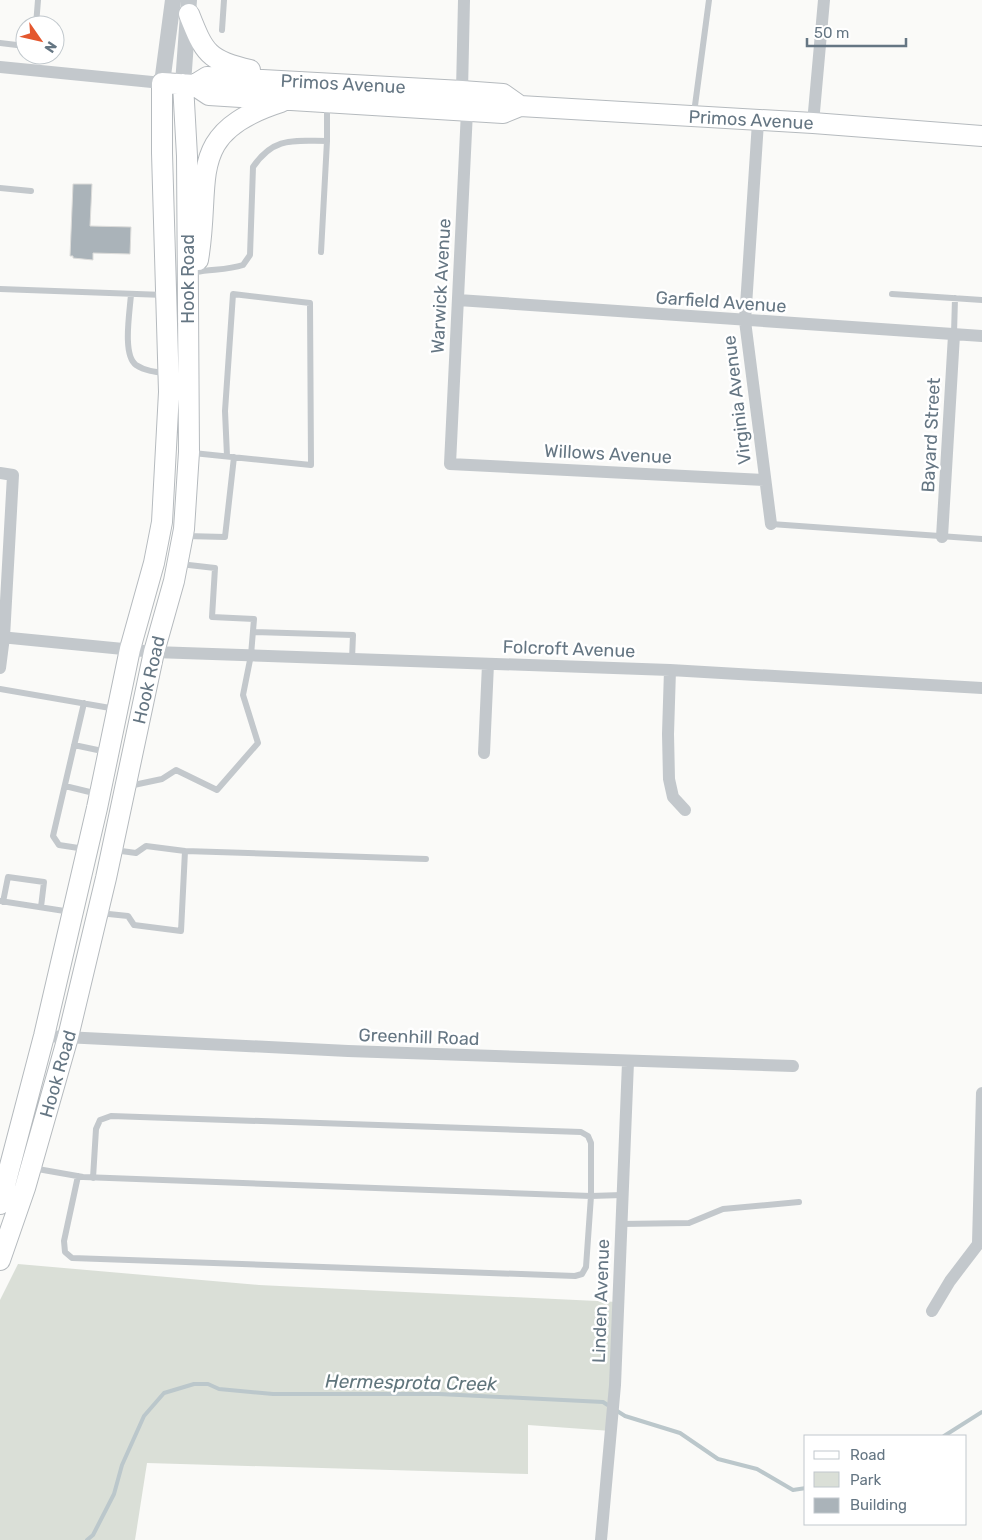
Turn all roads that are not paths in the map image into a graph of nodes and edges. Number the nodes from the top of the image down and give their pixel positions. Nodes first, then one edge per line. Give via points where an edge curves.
1 (38, 0) edge
2 (173, 0) edge
3 (224, 0) edge
4 (464, 0) edge
5 (709, 0) edge
6 (824, 0) edge
7 (189, 7) edge
8 (37, 15) edge
9 (222, 30) dead end
10 (0, 43) edge
11 (15, 45) edge
12 (0, 67) edge
13 (162, 83) junction
14 (188, 84) junction
15 (290, 90) junction
16 (462, 91) junction
17 (327, 101) junction
18 (520, 106) junction
19 (467, 110) junction
20 (693, 118) junction
21 (758, 122) junction
22 (813, 123) junction
23 (982, 136) edge
24 (327, 141) junction
25 (0, 188) edge
26 (31, 191) dead end
27 (321, 252) dead end
28 (196, 272) junction
29 (0, 289) edge
30 (130, 294) junction
31 (892, 294) dead end
32 (168, 295) junction
33 (955, 298) junction
34 (458, 300) junction
35 (982, 300) edge
36 (188, 303) junction
37 (745, 321) junction
38 (954, 335) junction
39 (982, 336) edge
40 (169, 374) junction
41 (189, 452) junction
42 (230, 457) junction
43 (450, 464) joint
44 (6, 474) edge
45 (764, 480) junction
46 (771, 524) joint
47 (183, 536) junction
48 (942, 537) junction
49 (982, 540) edge
50 (178, 564) junction
51 (253, 632) junction
52 (2, 637) edge
53 (130, 649) junction
54 (154, 652) junction
55 (251, 655) junction
56 (352, 659) junction
57 (488, 664) junction
58 (0, 668) edge
59 (670, 670) junction
60 (982, 688) edge
61 (0, 689) edge
62 (84, 703) junction
63 (117, 709) junction
64 (74, 746) junction
65 (108, 752) junction
66 (484, 753) dead end
67 (65, 786) junction
68 (125, 787) junction
69 (99, 795) junction
70 (685, 810) dead end
71 (87, 850) junction
72 (112, 850) junction
73 (185, 851) junction
74 (426, 859) dead end
75 (1, 902) edge
76 (41, 907) junction
77 (72, 912) junction
78 (98, 912) junction
79 (44, 1036) junction
80 (68, 1037) junction
81 (628, 1062) junction
82 (793, 1066) dead end
83 (982, 1093) edge
84 (31, 1168) junction
85 (78, 1176) junction
86 (4, 1177) edge
87 (94, 1178) junction
88 (622, 1195) junction
89 (591, 1196) junction
90 (799, 1202) dead end
91 (0, 1204) edge
92 (621, 1224) junction
93 (980, 1241) edge
94 (0, 1260) edge
95 (932, 1311) dead end
96 (601, 1540) edge

1 - 8 lane
2 - 13 street
3 - 9 lane
4 - 16 street
5 - 20 lane
6 - 22 street
7 - 14 street
7 - 15 main road via 200,42 216,61
10 - 11 lane
12 - 13 street, Primos Avenue
13 - 14 main road, Primos Avenue
13 - 32 main road, Hook Road
14 - 15 main road, Primos Avenue via 207,77
14 - 36 main road, Hook Road
15 - 16 main road, Primos Avenue
15 - 17 main road, Primos Avenue
15 - 28 main road via 232,123 211,153 205,178
16 - 18 main road, Primos Avenue via 504,94
17 - 19 main road, Primos Avenue
17 - 24 lane
18 - 19 main road, Primos Avenue via 502,113
18 - 20 main road, Primos Avenue
19 - 34 street, Warwick Avenue
20 - 21 main road, Primos Avenue
21 - 22 main road, Primos Avenue
21 - 37 street, Virginia Avenue
22 - 23 main road, Primos Avenue
24 - 27 lane
24 - 28 lane via 288,140 260,157 253,167 251,180 250,255 243,265
25 - 26 lane
28 - 36 main road
29 - 30 lane
30 - 32 lane
30 - 40 lane via 128,355 135,364 147,370
31 - 33 lane
32 - 40 main road, Hook Road
33 - 35 lane
33 - 38 lane
34 - 37 street, Garfield Avenue
34 - 43 street, Warwick Avenue
36 - 41 main road, Hook Road
37 - 38 street, Garfield Avenue
37 - 45 street, Virginia Avenue
38 - 39 street, Garfield Avenue
38 - 48 street, Bayard Street
40 - 53 main road, Hook Road via 162,522
41 - 42 lane
41 - 47 main road, Hook Road
42 - 42 lane via 311,465 310,303 233,294 225,411
42 - 47 lane via 228,532 222,539
43 - 45 street, Willows Avenue
44 - 52 street
45 - 46 street, Virginia Avenue
46 - 48 lane
47 - 50 main road, Hook Road
48 - 49 lane
50 - 51 lane via 215,568 212,617 254,619
50 - 54 main road, Hook Road
51 - 55 lane
51 - 56 lane via 353,635
52 - 53 street, Folcroft Avenue
52 - 58 street
53 - 54 street, Folcroft Avenue
53 - 63 main road, Hook Road
54 - 55 street, Folcroft Avenue
54 - 68 main road, Hook Road
55 - 56 street, Folcroft Avenue
55 - 68 lane via 243,695 258,743 217,790 176,770 162,779
56 - 57 street, Folcroft Avenue
57 - 59 street, Folcroft Avenue
57 - 66 street
59 - 60 street, Folcroft Avenue
59 - 70 street via 669,779 674,797
61 - 62 lane
62 - 63 lane
62 - 64 lane
63 - 65 main road, Hook Road
64 - 65 lane
64 - 67 lane
65 - 69 main road, Hook Road
67 - 69 lane
67 - 71 lane via 53,836 59,845
68 - 72 main road, Hook Road
69 - 71 main road, Hook Road
71 - 77 main road, Hook Road
72 - 73 lane via 136,853 146,846
72 - 78 main road, Hook Road
73 - 74 lane
73 - 78 lane via 181,931 134,925 128,916
75 - 76 lane
75 - 76 lane via 8,877 44,882
76 - 77 lane
77 - 79 main road, Hook Road
78 - 80 main road, Hook Road
79 - 80 street, Greenhill Road
79 - 86 main road, Hook Road
80 - 81 street, Greenhill Road
80 - 84 main road, Hook Road
81 - 82 street, Greenhill Road
81 - 88 street, Linden Avenue
83 - 93 street
84 - 85 lane
84 - 94 main road, Hook Road
85 - 87 lane
85 - 89 lane via 64,1241 65,1252 78,1259 575,1276 582,1274 586,1267
86 - 91 main road, Hook Road
87 - 89 lane
87 - 89 lane via 96,1129 100,1120 111,1116 581,1132 591,1143
88 - 89 lane
88 - 92 street, Linden Avenue
90 - 92 lane via 723,1209 689,1222
92 - 96 street, Linden Avenue via 615,1385
93 - 95 street

